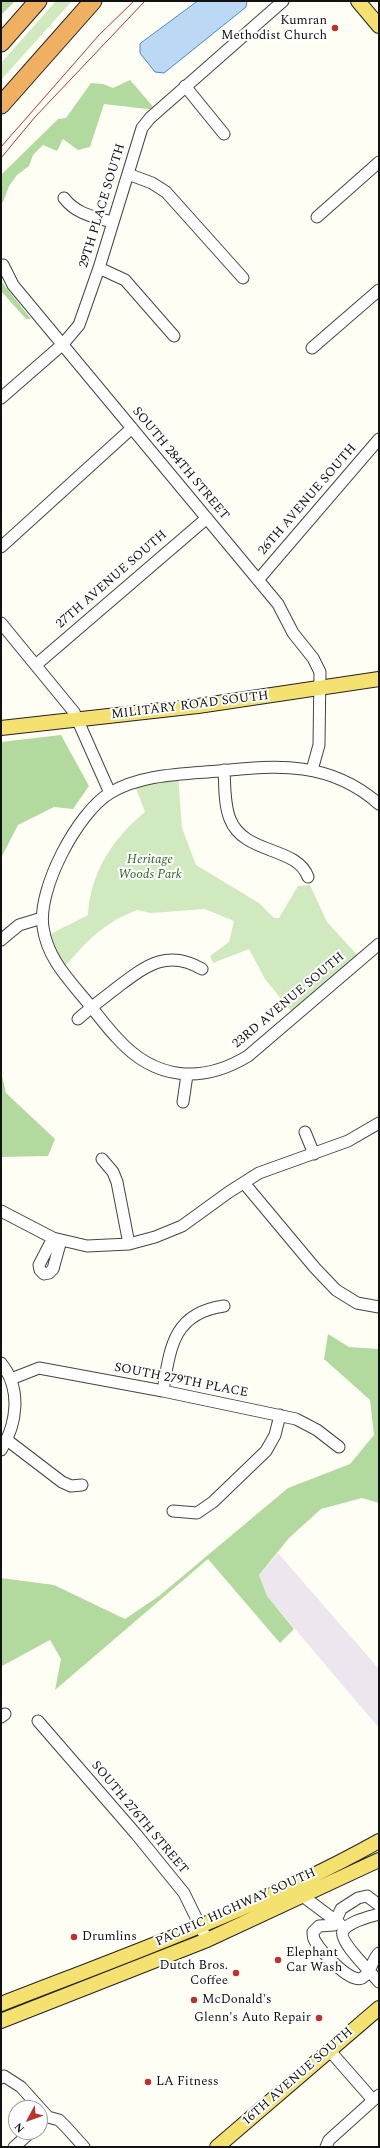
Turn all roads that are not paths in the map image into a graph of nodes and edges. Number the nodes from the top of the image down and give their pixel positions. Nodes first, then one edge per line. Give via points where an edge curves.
1 (38, 1) edge
2 (93, 1) edge
3 (283, 1) edge
4 (358, 1) edge
5 (379, 26) edge
6 (1, 43) edge
7 (185, 86) junction
8 (1, 105) edge
9 (224, 134) dead end
10 (379, 162) edge
11 (128, 174) junction
12 (64, 198) dead end
13 (317, 216) dead end
14 (112, 222) junction
15 (3, 265) dead end
16 (99, 268) junction
17 (243, 278) dead end
18 (379, 290) edge
19 (174, 336) dead end
20 (63, 344) junction
21 (312, 348) dead end
22 (1, 398) edge
23 (132, 428) junction
24 (379, 439) edge
25 (207, 518) junction
26 (1, 547) edge
27 (258, 580) junction
28 (1, 623) edge
29 (36, 664) junction
30 (379, 679) edge
31 (319, 688) junction
32 (79, 720) junction
33 (1, 728) edge
34 (224, 770) junction
35 (312, 770) junction
36 (110, 793) junction
37 (379, 804) edge
38 (308, 877) dead end
39 (42, 918) junction
40 (1, 940) edge
41 (379, 944) edge
42 (202, 968) dead end
43 (92, 1007) junction
44 (78, 1019) dead end
45 (187, 1075) junction
46 (183, 1102) dead end
47 (379, 1123) edge
48 (305, 1132) dead end
49 (314, 1154) junction
50 (102, 1159) dead end
51 (244, 1183) junction
52 (1, 1211) edge
53 (129, 1244) junction
54 (224, 1306) dead end
55 (379, 1307) edge
56 (1, 1363) edge
57 (11, 1379) junction
58 (164, 1391) junction
59 (280, 1415) junction
60 (7, 1440) junction
61 (339, 1446) dead end
62 (1, 1450) edge
63 (82, 1485) dead end
64 (173, 1511) dead end
65 (38, 1721) dead end
66 (379, 1840) edge
67 (379, 1860) edge
68 (304, 1896) junction
69 (379, 1905) edge
70 (379, 1914) edge
71 (335, 1920) junction
72 (200, 1927) junction
73 (346, 1928) junction
74 (207, 1940) junction
75 (379, 1953) edge
76 (360, 1960) junction
77 (370, 1971) junction
78 (379, 1982) edge
79 (1, 2004) edge
80 (379, 2008) edge
81 (1, 2021) edge
82 (330, 2051) junction
83 (1, 2078) edge
84 (376, 2098) edge
85 (30, 2100) edge
86 (48, 2121) edge
87 (22, 2140) edge
88 (14, 2147) edge
89 (84, 2147) edge
90 (217, 2147) edge
91 (326, 2147) edge

1 - 6 highway
2 - 8 highway
3 - 7 street, 29TH PLACE SOUTH
4 - 5 main road
7 - 9 street
7 - 11 street, 29TH PLACE SOUTH via 142,128
10 - 13 street
11 - 14 street, 29TH PLACE SOUTH
11 - 17 street via 152,183 170,196
12 - 14 street via 80,212
14 - 16 street, 29TH PLACE SOUTH
15 - 20 street, SOUTH 284TH STREET via 13,285
16 - 19 street via 125,280
16 - 20 street, 29TH PLACE SOUTH via 82,318
18 - 21 street
20 - 22 street, 29TH PLACE SOUTH
20 - 23 street, SOUTH 284TH STREET
23 - 25 street, SOUTH 284TH STREET
23 - 26 street
24 - 27 street, 26TH AVENUE SOUTH
25 - 27 street, SOUTH 284TH STREET
25 - 29 street, 27TH AVENUE SOUTH
27 - 31 street, SOUTH 284TH STREET via 278,604 297,640 317,665 320,672
28 - 29 street
29 - 32 street via 64,697
30 - 31 main road, MILITARY ROAD SOUTH
31 - 32 main road, MILITARY ROAD SOUTH
31 - 35 street, SOUTH 284TH STREET via 319,745
32 - 33 main road, MILITARY ROAD SOUTH
32 - 36 street
34 - 35 street via 272,766
34 - 36 street via 153,778
34 - 38 street via 227,810 236,830 248,841 292,859 303,868
35 - 37 street via 346,781
36 - 39 street via 86,816 65,847 46,894
39 - 40 street via 19,925
39 - 43 street, 23RD AVENUE SOUTH via 44,937 54,960
41 - 45 street, 23RD AVENUE SOUTH via 248,1056 226,1068
42 - 43 street via 181,960 153,963
43 - 44 street
43 - 45 street, 23RD AVENUE SOUTH via 119,1040 145,1062 173,1073
45 - 46 street
47 - 49 street via 348,1141
48 - 49 street
49 - 51 street via 259,1173
50 - 53 street via 113,1172 117,1182
51 - 53 street via 182,1226
51 - 55 street via 336,1290 357,1302
52 - 53 street via 57,1239 87,1246
54 - 58 street via 202,1311 180,1330 169,1356
56 - 57 street
57 - 58 street, SOUTH 279TH PLACE via 39,1368
57 - 60 street via 15,1406 13,1424
58 - 59 street, SOUTH 279TH PLACE
59 - 61 street, SOUTH 279TH PLACE via 296,1419 317,1430
59 - 64 street via 275,1435 266,1451 213,1502 197,1512
60 - 62 street
60 - 63 street via 62,1482 70,1486
65 - 72 street, SOUTH 276TH STREET via 184,1893
66 - 72 main road, PACIFIC HIGHWAY SOUTH
67 - 68 main road, PACIFIC HIGHWAY SOUTH
68 - 71 street
68 - 74 main road, PACIFIC HIGHWAY SOUTH
69 - 71 street via 367,1896 358,1898 340,1909
70 - 73 street
71 - 73 street
71 - 77 street via 331,1926 315,1928 315,1940 351,1977 360,1979
72 - 74 street, SOUTH 276TH STREET
72 - 79 main road, PACIFIC HIGHWAY SOUTH
73 - 76 street via 343,1931 343,1939
74 - 81 main road, PACIFIC HIGHWAY SOUTH
75 - 76 street via 366,1960
75 - 77 street via 372,1962
76 - 77 street
77 - 78 street
80 - 82 main road, 16TH AVENUE SOUTH
82 - 84 street
82 - 90 main road, 16TH AVENUE SOUTH
83 - 85 street via 4,2076 22,2087
84 - 91 street via 328,2140
86 - 89 street via 59,2120
87 - 88 street

